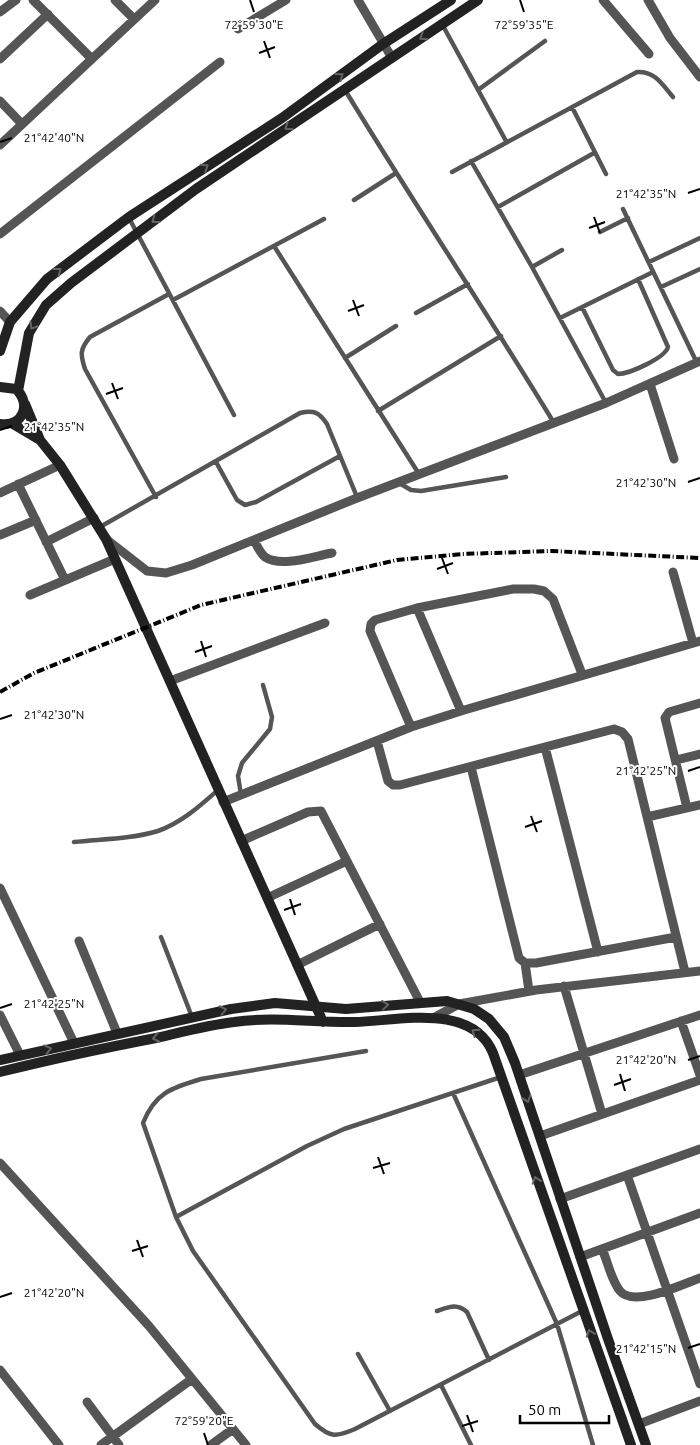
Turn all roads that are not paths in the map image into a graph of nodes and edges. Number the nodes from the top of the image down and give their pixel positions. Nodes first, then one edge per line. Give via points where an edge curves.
1 (16, 0) edge
2 (33, 0) edge
3 (115, 0) edge
4 (155, 0) edge
5 (286, 0) edge
6 (358, 0) edge
7 (451, 0) edge
8 (478, 0) edge
9 (603, 0) edge
10 (648, 0) edge
11 (0, 12) edge
12 (48, 14) junction
13 (134, 20) junction
14 (442, 24) junction
15 (238, 29) dead end
16 (545, 41) dead end
17 (384, 44) junction
18 (649, 54) dead end
19 (392, 58) junction
20 (0, 59) edge
21 (92, 59) junction
22 (220, 62) dead end
23 (700, 78) edge
24 (345, 89) junction
25 (478, 90) junction
26 (673, 97) dead end
27 (0, 101) edge
28 (572, 107) junction
29 (22, 124) junction
30 (506, 141) junction
31 (0, 145) edge
32 (594, 153) junction
33 (471, 161) junction
34 (452, 172) dead end
35 (396, 173) junction
36 (606, 174) dead end
37 (354, 200) dead end
38 (498, 207) junction
39 (623, 209) dead end
40 (129, 217) junction
41 (628, 218) junction
42 (324, 220) dead end
43 (600, 232) dead end
44 (137, 233) junction
45 (0, 234) edge
46 (700, 238) edge
47 (274, 246) junction
48 (562, 250) dead end
49 (649, 262) junction
50 (532, 267) junction
51 (700, 269) edge
52 (653, 272) junction
53 (638, 280) junction
54 (468, 284) junction
55 (661, 287) junction
56 (169, 294) junction
57 (173, 300) junction
58 (582, 307) junction
59 (0, 311) edge
60 (416, 313) dead end
61 (560, 318) junction
62 (10, 322) junction
63 (396, 326) dead end
64 (501, 336) junction
65 (0, 351) edge
66 (345, 358) junction
67 (699, 362) edge
68 (650, 384) junction
69 (0, 387) edge
70 (18, 391) junction
71 (606, 403) junction
72 (25, 404) junction
73 (378, 411) junction
74 (234, 415) dead end
75 (554, 423) junction
76 (5, 426) edge
77 (40, 440) junction
78 (340, 456) junction
79 (674, 459) dead end
80 (216, 462) junction
81 (60, 465) junction
82 (419, 474) junction
83 (506, 477) dead end
84 (398, 482) junction
85 (18, 484) junction
86 (0, 493) edge
87 (156, 497) junction
88 (357, 498) junction
89 (94, 518) junction
90 (36, 520) junction
91 (100, 527) junction
92 (0, 535) edge
93 (106, 539) junction
94 (254, 540) junction
95 (46, 542) junction
96 (332, 553) dead end
97 (115, 559) junction
98 (673, 572) dead end
99 (65, 580) junction
100 (30, 595) dead end
101 (417, 608) junction
102 (325, 622) dead end
103 (697, 642) edge
104 (582, 674) junction
105 (170, 681) junction
106 (263, 685) dead end
107 (700, 703) edge
108 (461, 711) junction
109 (412, 728) junction
110 (377, 741) junction
111 (545, 747) junction
112 (700, 754) edge
113 (676, 760) junction
114 (471, 767) junction
115 (218, 790) junction
116 (241, 795) junction
117 (223, 802) junction
118 (700, 805) edge
119 (687, 808) junction
120 (647, 817) junction
121 (241, 841) junction
122 (74, 842) dead end
123 (347, 861) junction
124 (0, 888) edge
125 (267, 898) junction
126 (380, 924) junction
127 (160, 937) dead end
128 (676, 937) junction
129 (80, 941) dead end
130 (598, 952) junction
131 (525, 963) junction
132 (297, 965) junction
133 (700, 971) edge
134 (685, 972) junction
135 (564, 986) junction
136 (530, 991) junction
137 (420, 1002) junction
138 (459, 1004) junction
139 (315, 1005) junction
140 (700, 1014) edge
141 (0, 1015) edge
142 (192, 1017) junction
143 (435, 1017) junction
144 (681, 1021) junction
145 (323, 1022) junction
146 (118, 1033) junction
147 (74, 1043) junction
148 (366, 1051) dead end
149 (584, 1053) junction
150 (20, 1055) junction
151 (0, 1060) edge
152 (0, 1072) edge
153 (519, 1075) junction
154 (700, 1075) edge
155 (501, 1077) junction
156 (700, 1080) edge
157 (453, 1093) junction
158 (602, 1114) junction
159 (540, 1136) junction
160 (700, 1149) edge
161 (0, 1163) edge
162 (628, 1175) junction
163 (560, 1199) junction
164 (700, 1213) edge
165 (176, 1217) junction
166 (646, 1233) junction
167 (602, 1249) junction
168 (580, 1257) junction
169 (700, 1278) edge
170 (667, 1290) junction
171 (437, 1311) dead end
172 (582, 1311) junction
173 (557, 1324) junction
174 (358, 1354) dead end
175 (489, 1360) junction
176 (0, 1370) edge
177 (192, 1379) junction
178 (700, 1384) edge
179 (441, 1385) junction
180 (700, 1401) edge
181 (87, 1402) dead end
182 (390, 1411) junction
183 (639, 1424) junction
184 (233, 1429) junction
185 (113, 1436) junction
186 (59, 1445) edge
187 (101, 1445) edge
188 (119, 1445) edge
189 (211, 1445) edge
190 (246, 1445) edge
191 (471, 1445) edge
192 (593, 1445) edge
193 (630, 1445) edge
194 (646, 1445) edge

1 - 11 street
2 - 12 street
3 - 13 street
4 - 13 street
5 - 15 street
6 - 17 street
7 - 17 main road
8 - 14 main road
9 - 18 street
10 - 23 street via 670,38
12 - 20 street
12 - 21 street
13 - 21 street
14 -> 19 main road
14 - 25 lane
16 - 25 lane
17 - 19 street
40 -> 17 main road via 282,118
19 - 24 main road
21 - 29 street
22 - 45 street
24 - 35 lane
24 -> 44 main road via 196,189
25 - 30 lane
26 - 28 lane via 656,76 636,72
27 - 29 street
28 - 30 lane
28 - 32 lane
29 - 31 street
30 - 33 lane
32 - 36 lane
32 - 38 lane
33 - 34 lane
33 - 38 lane
35 - 37 lane
35 - 54 lane
38 - 50 lane
39 - 41 lane
40 - 44 lane
62 -> 40 main road via 47,279
41 - 43 lane
41 - 49 lane
42 - 47 lane
44 - 56 lane
44 -> 70 main road via 46,305 29,333
46 - 49 lane
47 - 57 lane
47 - 66 lane
48 - 50 lane
49 - 52 lane
50 - 61 lane
51 - 55 lane
52 - 53 lane
52 - 55 lane
53 - 58 lane
53 - 58 lane via 668,347 662,356 629,372 618,374 613,370
54 - 60 lane
54 - 64 lane
55 - 67 lane
56 - 57 lane
56 - 87 lane via 90,337 81,348 80,356
57 - 74 lane
58 - 61 lane
59 - 62 street
61 - 71 lane
62 - 65 main road
63 - 66 lane
64 - 73 lane
64 - 75 lane
66 - 73 lane
67 - 68 street
68 - 71 street
68 - 79 street
69 - 70 main road
70 - 72 main road
71 - 75 street
72 - 76 main road via 22,416
72 - 77 main road
73 - 82 lane
75 - 82 street
76 - 77 main road
77 - 81 main road
78 - 80 lane via 245,505 237,500
78 - 80 lane via 327,424 320,413 312,410 300,413
78 - 88 lane
80 - 87 lane
81 - 85 street
81 - 89 main road
82 - 84 street
83 - 84 lane via 421,490 411,490
84 - 88 street
85 - 86 street
85 - 90 street
87 - 91 lane
88 - 94 street
89 - 91 main road
89 - 95 street
90 - 92 street
90 - 95 street
91 - 93 main road
93 - 94 street via 147,571 166,573
93 - 97 main road
94 - 96 street via 264,556 273,560 286,561
95 - 99 street
97 - 99 street
97 - 105 main road
98 - 103 street
99 - 100 street
101 - 104 street via 513,588 544,591 553,599 560,614
101 - 108 street
101 - 109 street via 370,624 370,631
102 - 105 street
103 - 104 street
104 - 108 street
105 - 115 main road
106 - 116 lane via 272,717 270,728 242,763 238,776
107 - 113 street via 666,714
108 - 109 street
109 - 110 street
110 - 114 street via 388,781 393,785
110 - 116 street
111 - 114 street
111 - 120 street via 614,728 622,732 628,739
111 - 130 street
112 - 113 street
113 - 119 street
114 - 131 street via 519,958
115 - 117 main road
115 - 122 lane via 176,823 158,831
116 - 117 street
117 - 121 main road
118 - 119 street
119 - 120 street
120 - 128 street
121 - 123 street via 319,810
121 - 125 main road
123 - 125 street
123 - 126 street
124 - 147 street
125 - 132 main road
126 - 132 street
126 - 137 street
127 - 142 lane
128 - 130 street
128 - 134 street
129 - 146 street
130 - 131 street
131 - 136 street
132 - 139 main road
133 - 134 street
134 - 135 street
135 - 136 street
135 - 149 street
136 - 138 street
137 - 138 main road
139 -> 137 main road via 346,1009
138 - 143 street
138 - 153 main road via 480,1012 496,1027 508,1045
142 -> 139 main road via 275,1003
139 - 145 main road
140 - 144 street
141 - 150 street
142 - 146 main road
143 - 145 main road
155 -> 143 main road via 491,1047 483,1038 459,1023
144 - 149 street
144 - 154 street
145 -> 152 main road via 273,1018 233,1022
146 - 147 main road
150 -> 147 main road
148 - 165 lane via 201,1080 159,1095 149,1107 143,1123
149 - 153 street
149 - 158 street
150 - 151 main road
153 -> 159 main road
155 - 157 lane
172 -> 155 main road
156 - 158 street
157 - 165 lane via 314,1142
157 - 173 lane
158 - 159 street
159 - 163 main road
160 - 162 street
161 - 177 street via 149,1326
162 - 163 street
162 - 166 street
163 - 168 main road
164 - 166 street
165 - 182 lane via 193,1252 315,1424 338,1436
166 - 167 street
166 - 170 street
167 - 168 street
167 - 170 street via 620,1291 626,1297 643,1298
168 - 183 main road
169 - 170 street
170 - 178 street
171 - 175 lane via 453,1306 467,1312
172 - 173 lane
193 -> 172 main road
173 - 175 lane
173 - 192 lane
174 - 182 lane
175 - 179 lane
176 - 186 street
177 - 184 street
177 - 185 street
179 - 182 lane
179 - 191 lane
180 - 183 street
181 - 185 street
183 - 194 main road
184 - 189 street
184 - 190 street
185 - 187 street
185 - 188 street

